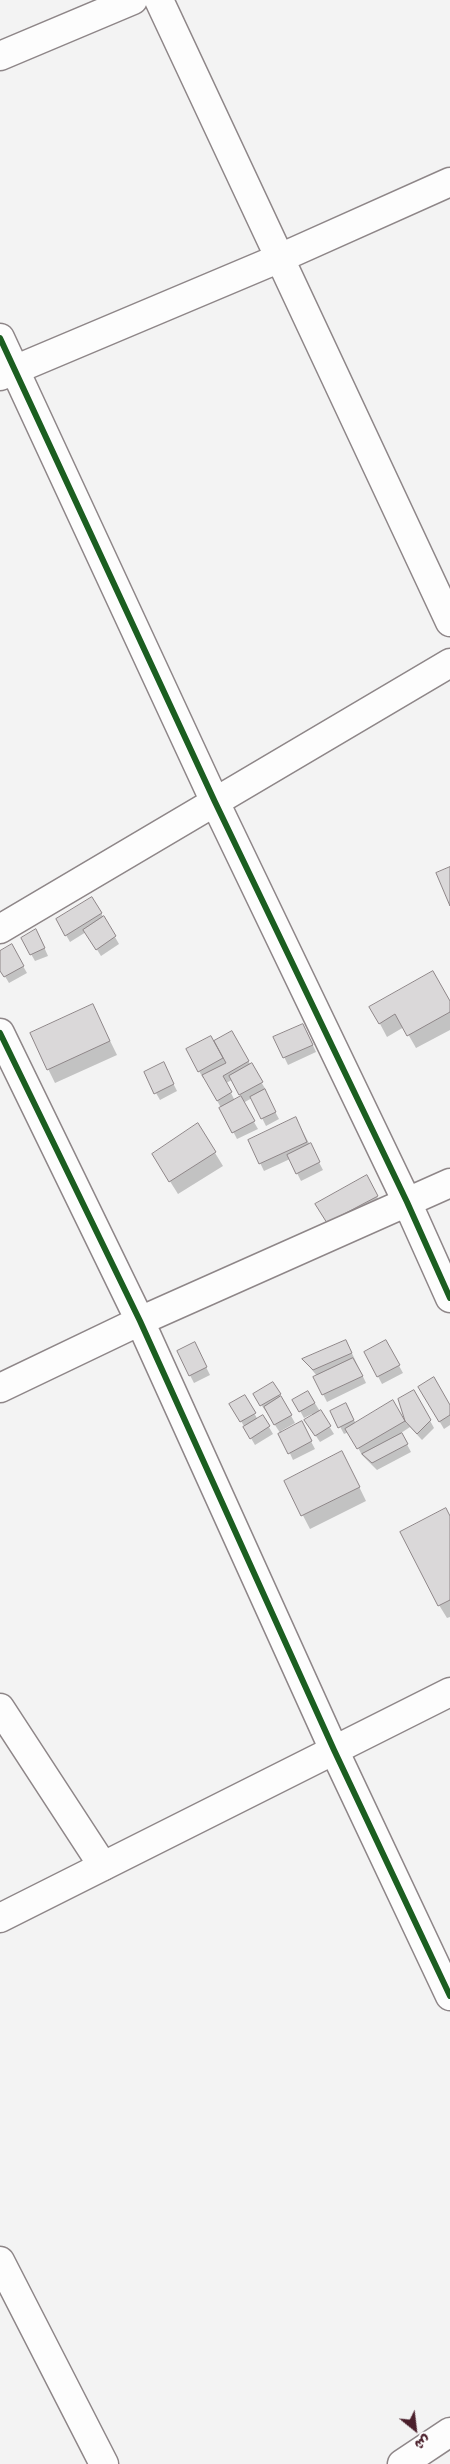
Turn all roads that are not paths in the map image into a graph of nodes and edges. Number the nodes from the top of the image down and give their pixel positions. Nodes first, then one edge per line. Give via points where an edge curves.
1 (133, 0) edge
2 (159, 0) edge
3 (0, 56) edge
4 (450, 182) edge
5 (280, 258) junction
6 (0, 338) edge
7 (7, 372) edge
8 (450, 622) edge
9 (450, 664) edge
10 (215, 802) junction
11 (0, 929) edge
12 (0, 1033) edge
13 (450, 1183) edge
14 (407, 1202) junction
15 (450, 1298) edge
16 (140, 1321) junction
17 (0, 1388) edge
18 (450, 1692) edge
19 (0, 1708) edge
20 (334, 1750) junction
21 (103, 1866) junction
22 (0, 1918) edge
23 (450, 1996) edge
24 (0, 2261) edge
25 (450, 2432) edge
26 (104, 2464) edge
27 (402, 2464) edge

1 - 3 street
2 - 5 street
4 - 5 street
5 - 7 street
5 - 8 street
6 - 7 street
7 - 10 street
9 - 10 street
10 - 11 street
10 - 14 street
12 - 16 street
13 - 14 street
14 - 15 street
14 - 16 street
16 - 17 street
16 - 20 street
18 - 20 street
19 - 21 street
20 - 21 street
20 - 23 street
21 - 22 street
24 - 26 street
25 - 27 street

